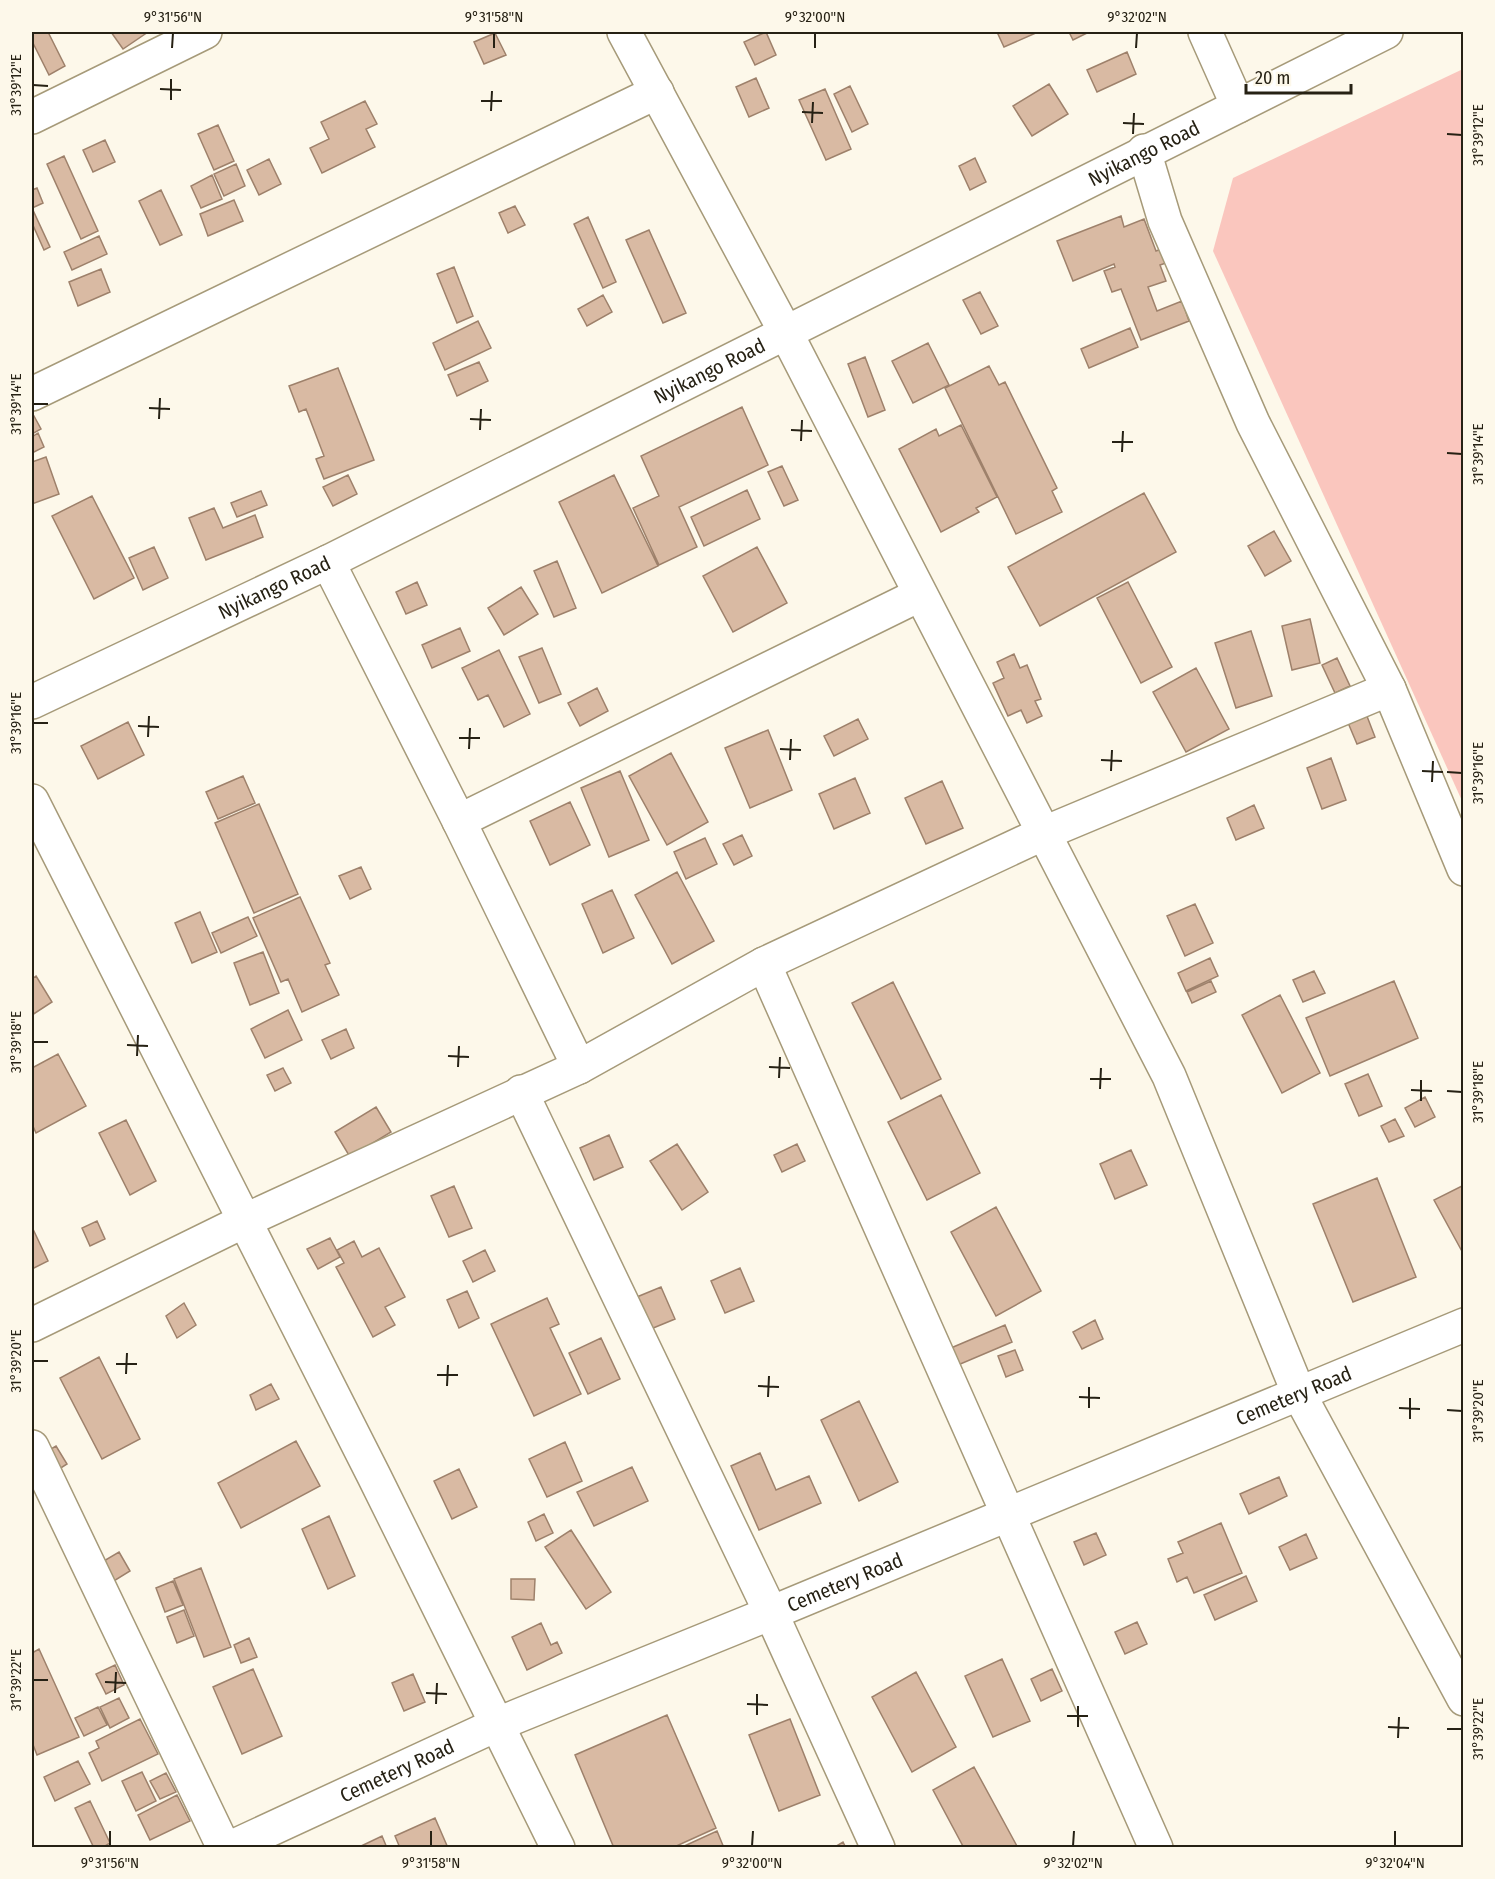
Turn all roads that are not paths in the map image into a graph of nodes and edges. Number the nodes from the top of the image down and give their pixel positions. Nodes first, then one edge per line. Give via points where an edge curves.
1 (205, 32) edge
2 (624, 32) edge
3 (1204, 32) edge
4 (1386, 32) edge
5 (657, 92) junction
6 (1238, 106) junction
7 (32, 117) edge
8 (1144, 151) junction
9 (784, 332) junction
10 (32, 394) edge
11 (328, 562) junction
12 (919, 595) junction
13 (1389, 689) junction
14 (32, 702) edge
15 (32, 801) edge
16 (459, 821) junction
17 (1042, 834) junction
18 (1464, 869) edge
19 (764, 964) junction
20 (579, 1066) junction
21 (521, 1092) junction
22 (244, 1221) junction
23 (32, 1325) edge
24 (1464, 1325) edge
25 (1299, 1394) junction
26 (32, 1447) edge
27 (1007, 1515) junction
28 (771, 1613) junction
29 (1464, 1699) edge
30 (498, 1724) junction
31 (271, 1839) edge
32 (224, 1848) edge
33 (230, 1848) edge
34 (558, 1848) edge
35 (878, 1848) edge
36 (1156, 1848) edge

1 - 7 street
2 - 5 street
3 - 6 street
4 - 6 street, Nyikango Road
5 - 9 street
5 - 10 street
6 - 8 street, Nyikango Road
8 - 9 street, Nyikango Road
8 - 13 street via 1166,221 1253,423
9 - 11 street, Nyikango Road
9 - 12 street
11 - 14 street, Nyikango Road
11 - 16 street
12 - 16 street
12 - 17 street
13 - 17 street
13 - 18 street
15 - 22 street
16 - 20 street
17 - 19 street
17 - 25 street via 1168,1076
19 - 20 street
19 - 27 street
20 - 21 street
21 - 22 street
21 - 28 street
22 - 23 street
22 - 30 street
24 - 25 street, Cemetery Road
25 - 27 street, Cemetery Road
25 - 29 street
26 - 32 street
27 - 28 street, Cemetery Road
27 - 36 street
28 - 30 street, Cemetery Road
28 - 35 street
30 - 31 street, Cemetery Road
30 - 34 street
31 - 33 street, Cemetery Road

